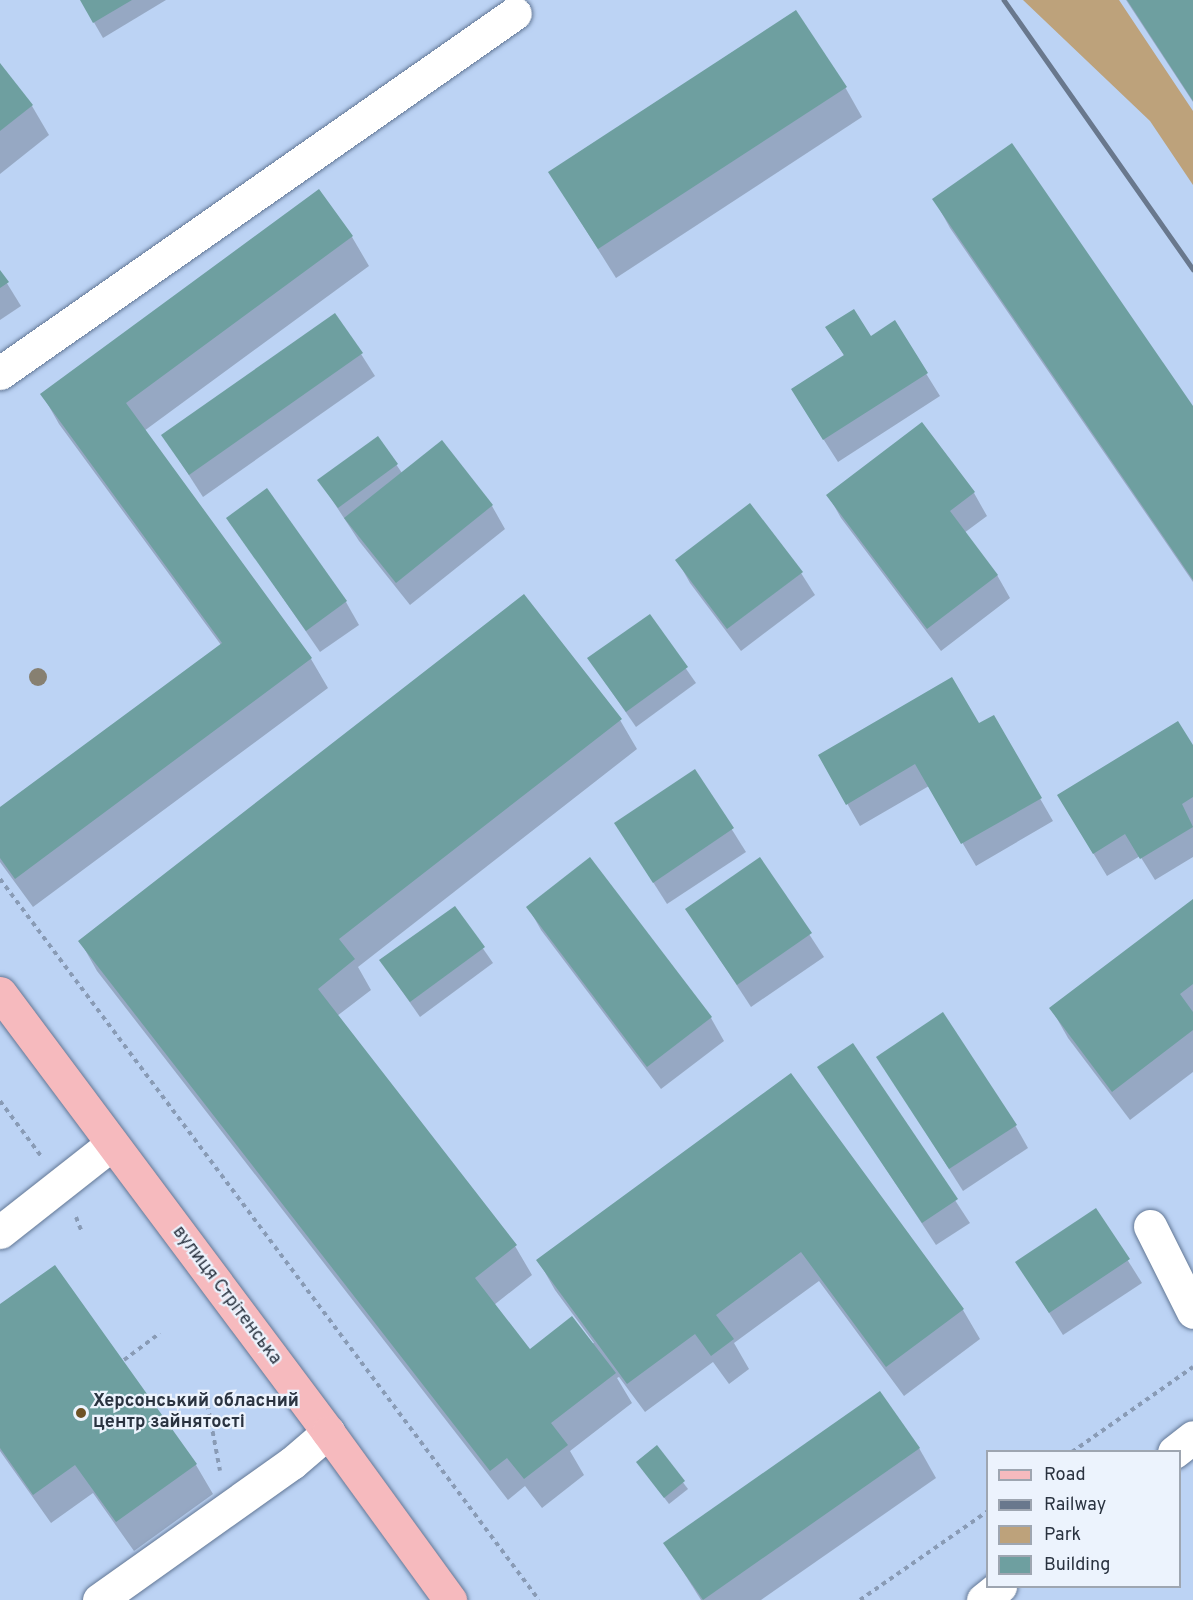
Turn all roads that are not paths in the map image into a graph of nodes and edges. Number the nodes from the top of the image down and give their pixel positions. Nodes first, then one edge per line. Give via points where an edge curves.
1 (515, 13) dead end
2 (0, 373) edge
3 (0, 993) edge
4 (112, 1144) junction
5 (1150, 1226) dead end
6 (0, 1232) edge
7 (1193, 1312) edge
8 (328, 1432) junction
9 (1193, 1437) edge
10 (1177, 1450) edge
11 (999, 1588) edge
12 (99, 1600) edge
13 (450, 1600) edge
14 (983, 1600) edge

1 - 2 street
3 - 4 main road, вулиця Стрітенська
4 - 6 street
4 - 8 main road, вулиця Стрітенська
5 - 7 street
8 - 12 street via 292,1463
8 - 13 main road, вулиця Стрітенська
9 - 10 street
11 - 14 street

